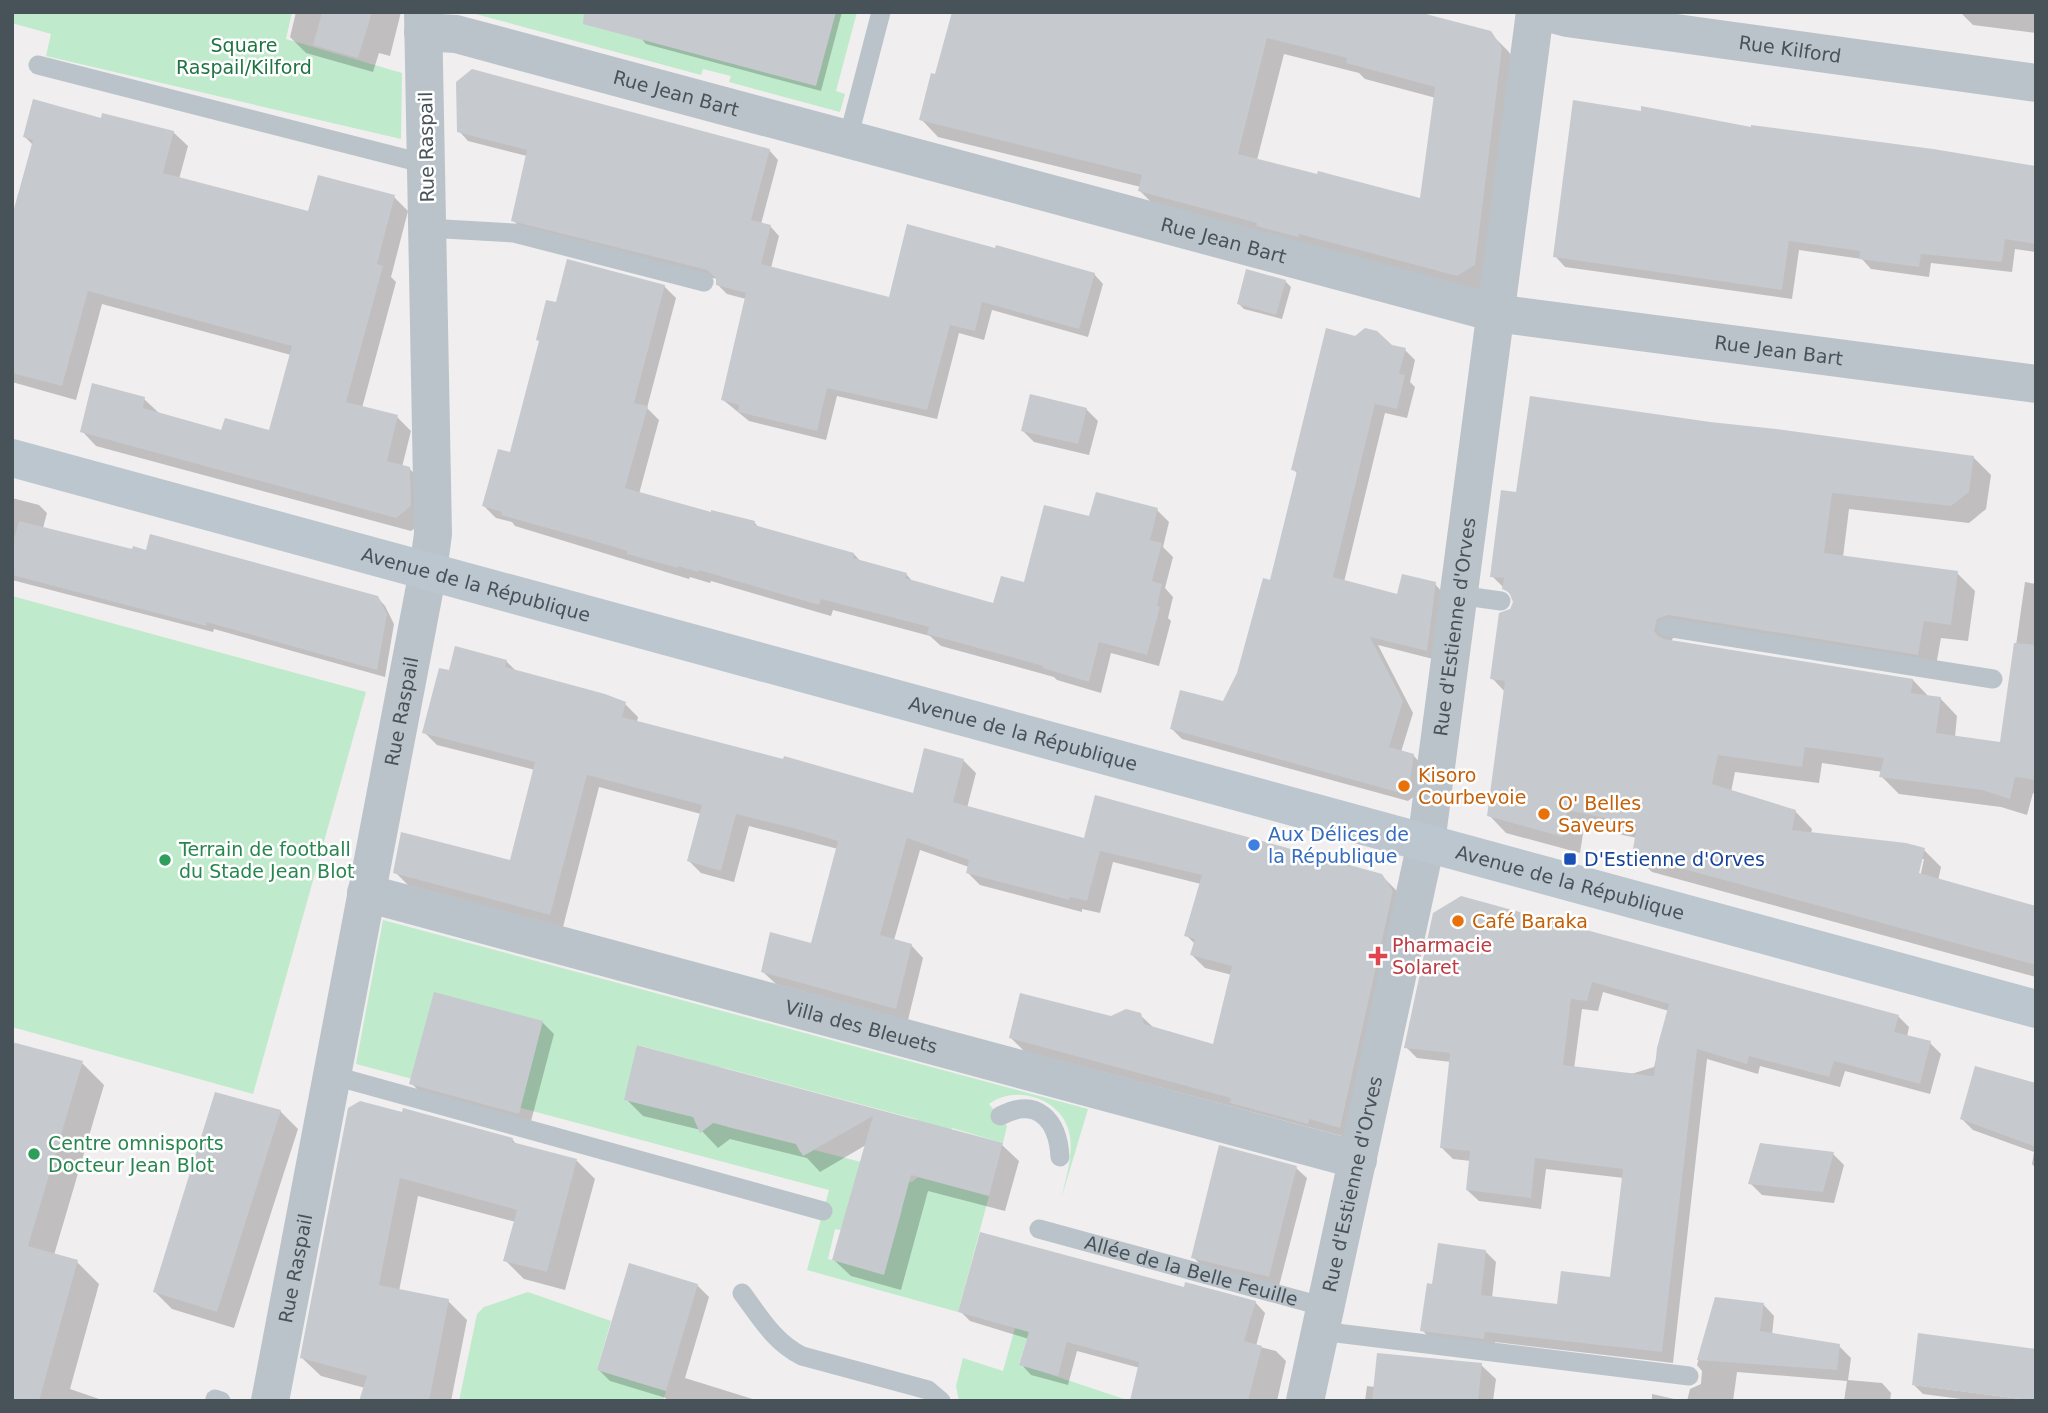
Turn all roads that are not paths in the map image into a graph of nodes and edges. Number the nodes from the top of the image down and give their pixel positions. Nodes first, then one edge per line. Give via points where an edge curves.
1 (881, 12) edge
2 (1535, 12) edge
3 (1545, 12) edge
4 (423, 22) edge
5 (38, 65) dead end
6 (2036, 83) edge
7 (848, 139) junction
8 (426, 164) junction
9 (427, 228) junction
10 (704, 282) dead end
11 (1495, 313) junction
12 (2036, 384) edge
13 (12, 458) edge
14 (428, 571) junction
15 (1458, 595) junction
16 (1501, 601) dead end
17 (1666, 627) dead end
18 (1993, 679) dead end
19 (1426, 843) junction
20 (366, 893) junction
21 (2036, 1009) edge
22 (331, 1074) junction
23 (1000, 1116) dead end
24 (1059, 1157) dead end
25 (1358, 1160) junction
26 (824, 1211) dead end
27 (1048, 1232) dead end
28 (742, 1293) dead end
29 (1322, 1319) junction
30 (1689, 1376) dead end
31 (270, 1401) edge
32 (941, 1401) edge
33 (1305, 1401) edge

1 - 7 lane
2 - 11 street, Rue d'Estienne d'Orves
3 - 6 street, Rue Kilford
4 - 7 street, Rue Jean Bart
4 - 8 street, Rue Raspail
5 - 8 lane
7 - 11 street, Rue Jean Bart
8 - 9 street, Rue Raspail
9 - 10 lane via 513,233
9 - 14 street, Rue Raspail via 433,534
11 - 12 street, Rue Jean Bart
11 - 15 street, Rue d'Estienne d'Orves
13 - 14 street, Avenue de la République
14 - 19 street, Avenue de la République
14 - 20 street, Rue Raspail
15 - 16 lane
15 - 19 street, Rue d'Estienne d'Orves
17 - 18 lane
19 - 21 street, Avenue de la République
19 - 25 street, Rue d'Estienne d'Orves
20 - 22 street, Rue Raspail
20 - 25 street, Villa des Bleuets
22 - 26 lane
22 - 31 street, Rue Raspail
23 - 24 lane via 1024,1108 1038,1112 1059,1138
25 - 29 street, Rue d'Estienne d'Orves
27 - 29 lane, Allée de la Belle Feuille
28 - 32 lane via 776,1339 789,1349 928,1390
29 - 30 lane, Allée de la Belle Feuille
29 - 33 street, Rue d'Estienne d'Orves

